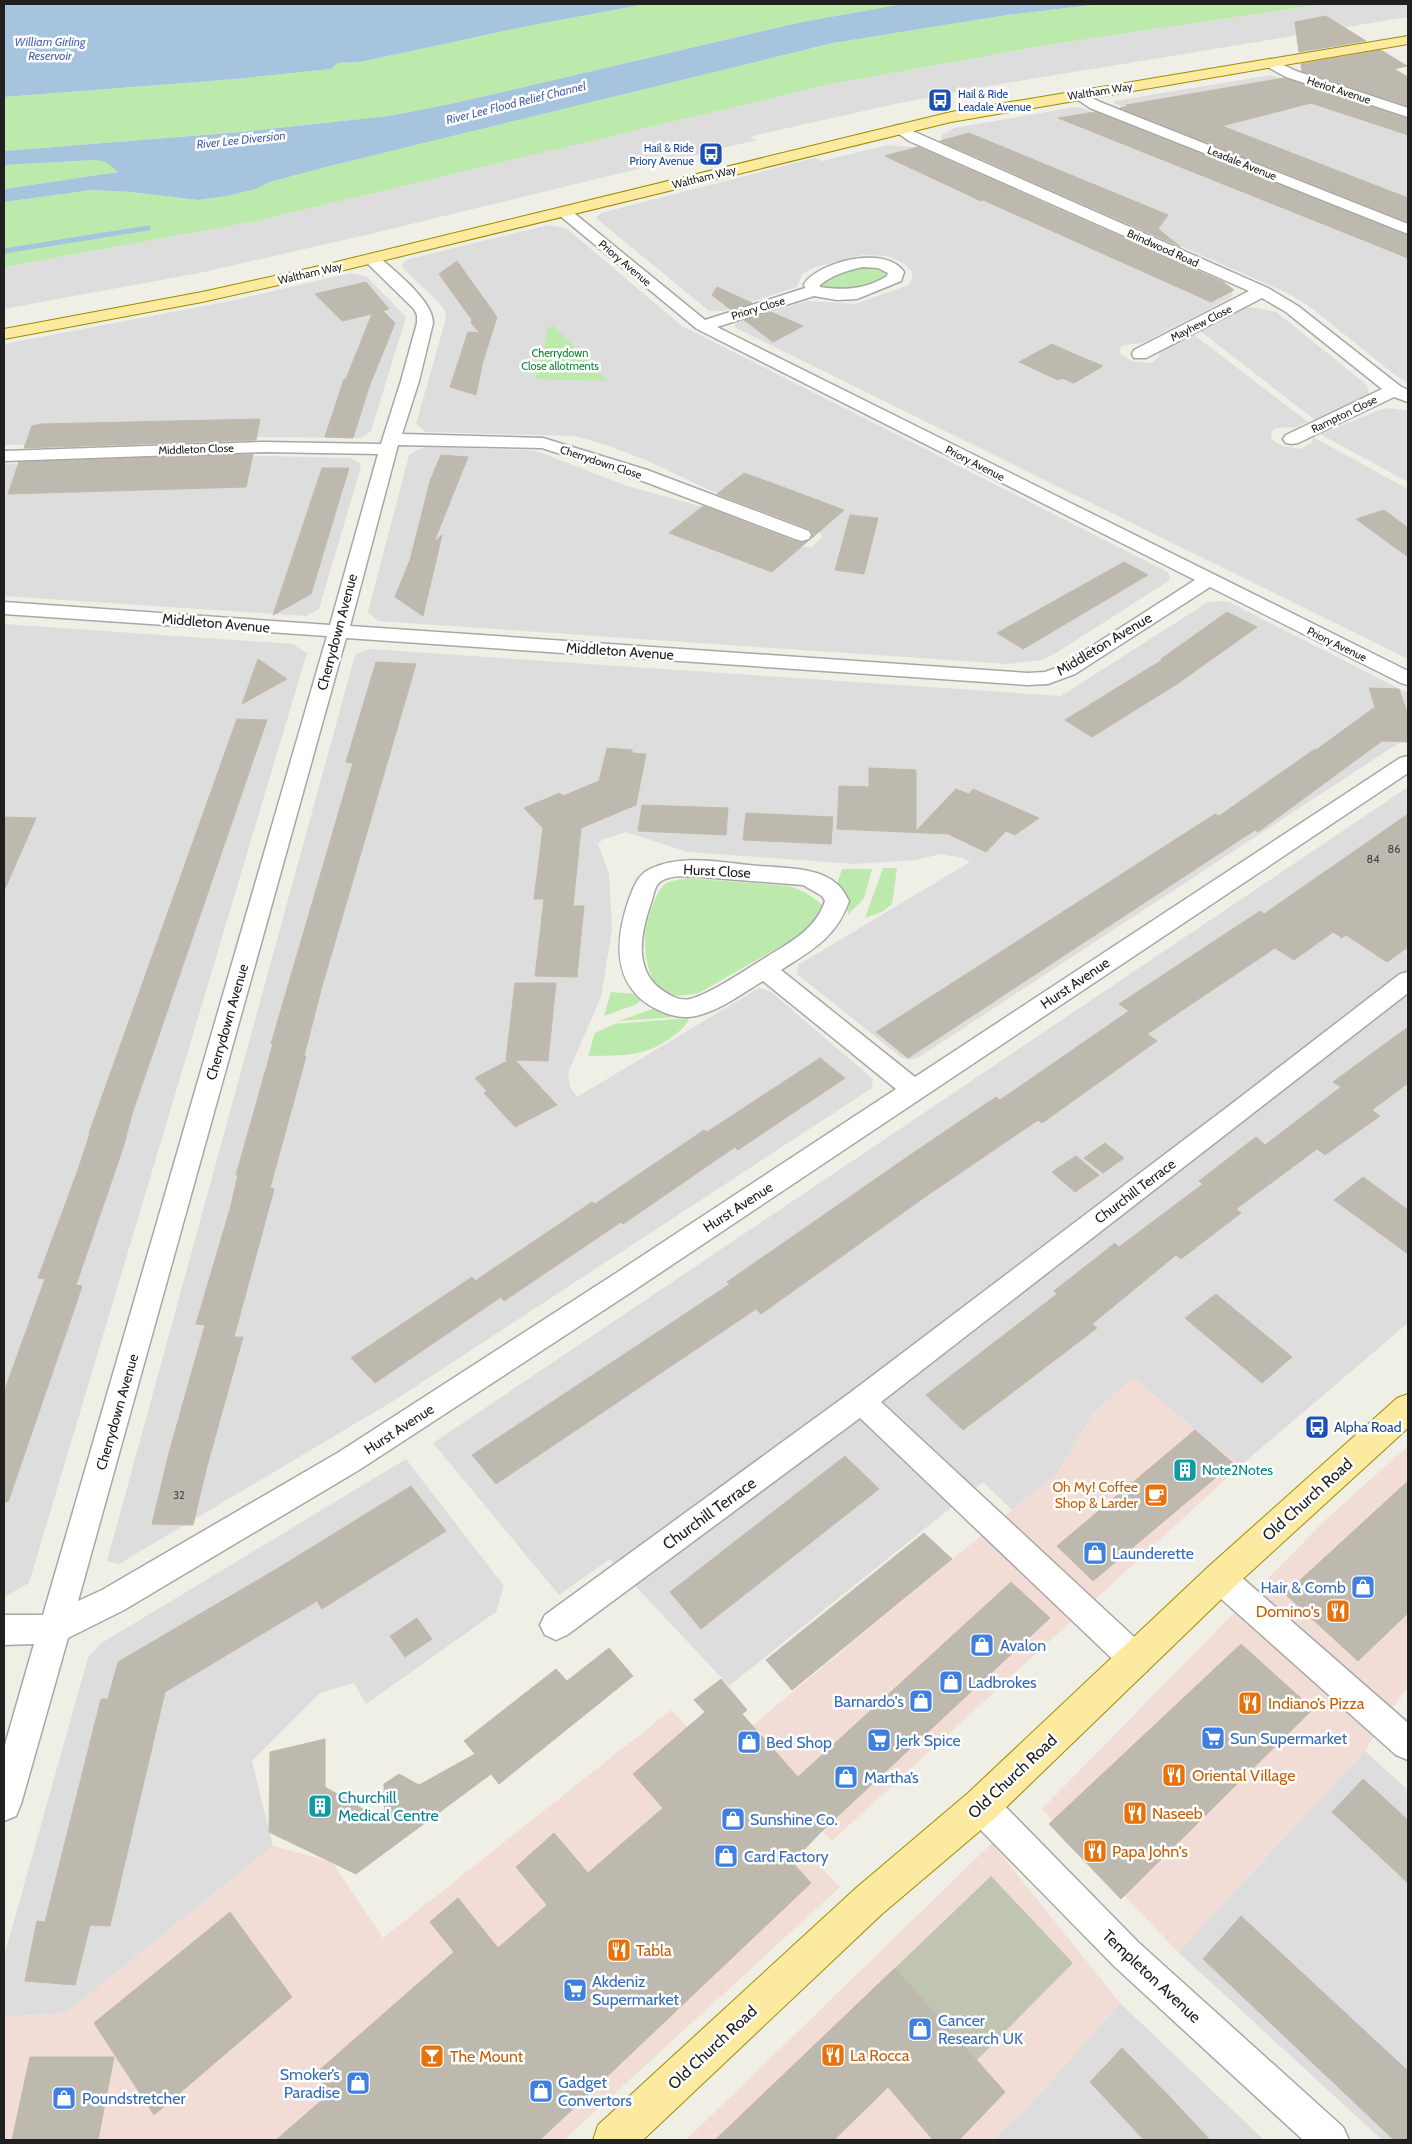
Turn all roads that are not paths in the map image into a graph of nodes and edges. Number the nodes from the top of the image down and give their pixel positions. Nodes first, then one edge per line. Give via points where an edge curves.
1 (1408, 30) edge
2 (1408, 40) edge
3 (1271, 63) junction
4 (1173, 74) junction
5 (1078, 95) junction
6 (987, 104) junction
7 (1408, 113) edge
8 (899, 129) junction
9 (768, 147) junction
10 (785, 157) junction
11 (604, 188) junction
12 (618, 199) junction
13 (564, 212) junction
14 (499, 214) junction
15 (513, 225) junction
16 (1408, 229) edge
17 (420, 232) junction
18 (433, 244) junction
19 (372, 258) junction
20 (318, 263) junction
21 (813, 292) dead end
22 (1262, 292) junction
23 (4, 320) edge
24 (703, 326) junction
25 (4, 334) edge
26 (1140, 354) dead end
27 (1401, 394) edge
28 (1292, 438) dead end
29 (389, 444) junction
30 (4, 456) edge
31 (802, 535) dead end
32 (1208, 580) junction
33 (4, 608) edge
34 (338, 632) junction
35 (1408, 679) edge
36 (1408, 763) edge
37 (764, 969) junction
38 (1408, 980) edge
39 (914, 1090) junction
40 (861, 1401) junction
41 (1408, 1408) edge
42 (1220, 1578) junction
43 (556, 1625) dead end
44 (54, 1629) junction
45 (4, 1630) edge
46 (1136, 1660) junction
47 (1408, 1744) edge
48 (4, 1804) edge
49 (981, 1806) junction
50 (613, 2140) edge
51 (1330, 2140) edge

1 - 4 main road, Waltham Way
2 - 3 main road, Waltham Way
3 - 4 main road, Waltham Way
3 - 7 street, Heriot Avenue via 1291,74
4 - 5 main road, Waltham Way
4 - 6 main road, Waltham Way
5 - 6 main road, Waltham Way
5 - 16 street, Leadale Avenue via 1095,106
6 - 8 main road, Waltham Way
6 - 9 main road, Waltham Way
8 - 10 main road, Waltham Way
8 - 22 street, Brindwood Road
9 - 10 main road
9 - 11 main road, Waltham Way
10 - 12 main road, Waltham Way
11 - 12 main road
11 - 14 main road, Waltham Way
12 - 13 main road, Waltham Way
13 - 15 main road, Waltham Way
13 - 24 street, Priory Avenue
14 - 15 main road
14 - 17 main road, Waltham Way
15 - 18 main road, Waltham Way
17 - 18 main road
17 - 20 main road, Waltham Way
18 - 19 main road, Waltham Way
19 - 20 main road, Waltham Way
19 - 29 street, Cherrydown Avenue via 426,315 410,381
20 - 23 main road, Waltham Way
20 - 25 main road, Waltham Way via 202,297
21 - 24 street, Priory Close
22 - 26 street, Mayhew Close
22 - 27 street, Brindwood Road via 1292,309
24 - 32 street, Priory Avenue
27 - 28 street, Rampton Close
29 - 30 street, Middleton Close
29 - 31 street, Cherrydown Close via 543,443 640,474
29 - 34 street, Cherrydown Avenue
32 - 34 street, Middleton Avenue via 1068,670 1048,678 1034,679
32 - 35 street, Priory Avenue
33 - 34 street, Middleton Avenue
34 - 44 street, Cherrydown Avenue
36 - 39 street, Hurst Avenue
37 - 37 street, Hurst Close via 815,937 828,925 837,901 830,890 808,878 689,868 666,871 647,882 633,918 630,955 634,974 642,988 653,997 670,1005 688,1008 700,1005
37 - 39 street
38 - 40 street, Churchill Terrace
39 - 44 street, Hurst Avenue via 350,1461 112,1600
40 - 43 street, Churchill Terrace
40 - 46 street
41 - 42 main road, Old Church Road
42 - 46 main road, Old Church Road
42 - 47 street
44 - 45 street
44 - 48 street, Cherrydown Avenue
46 - 49 main road, Old Church Road
49 - 50 main road, Old Church Road via 869,1900
49 - 51 street, Templeton Avenue via 1126,1954

